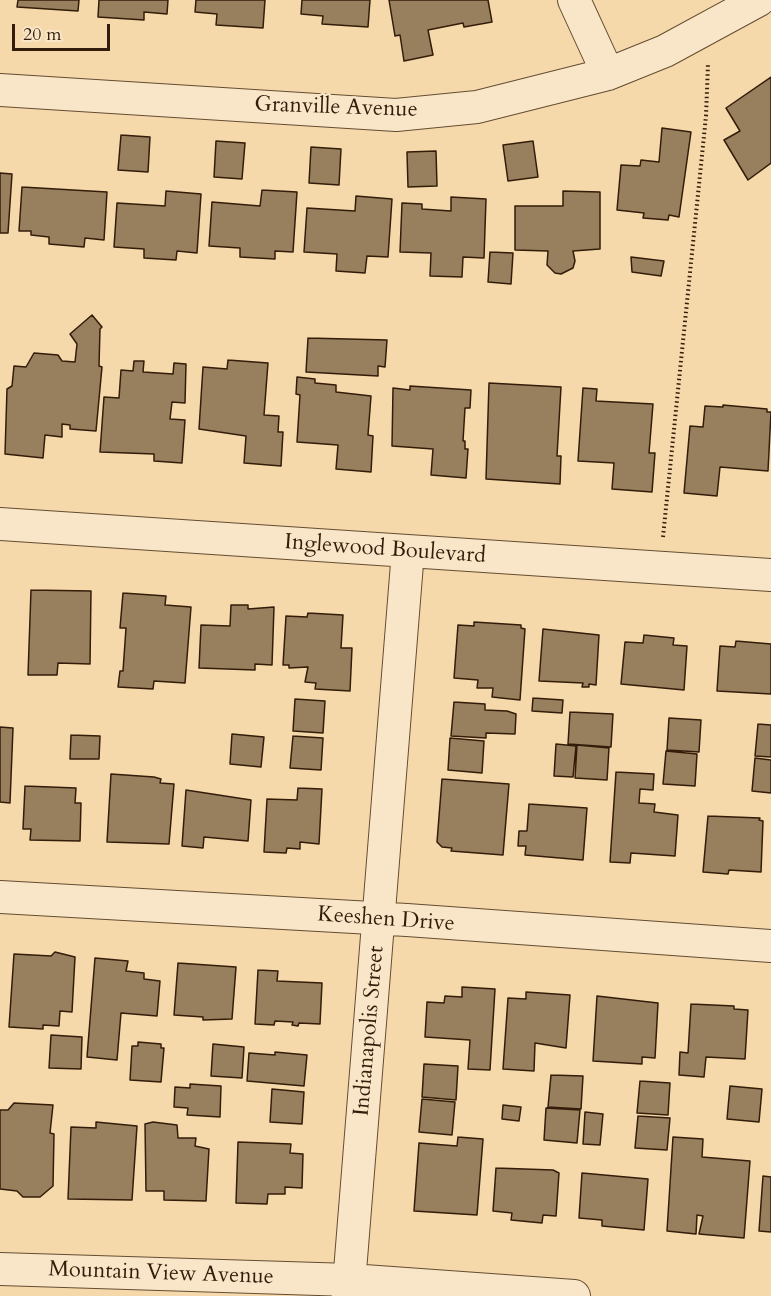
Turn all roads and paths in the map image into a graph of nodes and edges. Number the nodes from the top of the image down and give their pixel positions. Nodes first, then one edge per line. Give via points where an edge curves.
1 (574, 0) edge
2 (759, 0) edge
3 (709, 53) dead end
4 (608, 74) junction
5 (0, 90) edge
6 (0, 524) edge
7 (408, 551) junction
8 (660, 568) junction
9 (771, 574) edge
10 (0, 897) edge
11 (378, 919) junction
12 (771, 946) edge
13 (0, 1269) edge
14 (349, 1288) edge
15 (574, 1296) edge

1 - 4 street
2 - 4 street, Granville Avenue via 665,51
3 - 8 path
4 - 5 street, Granville Avenue via 477,107 396,115
6 - 7 street, Inglewood Boulevard
7 - 8 street, Inglewood Boulevard
7 - 11 street, Indianapolis Street
8 - 9 street, Inglewood Boulevard
10 - 11 street, Keeshen Drive
11 - 12 street, Keeshen Drive
11 - 14 street, Indianapolis Street
13 - 14 street, Mountain View Avenue
14 - 15 street, Mountain View Avenue

